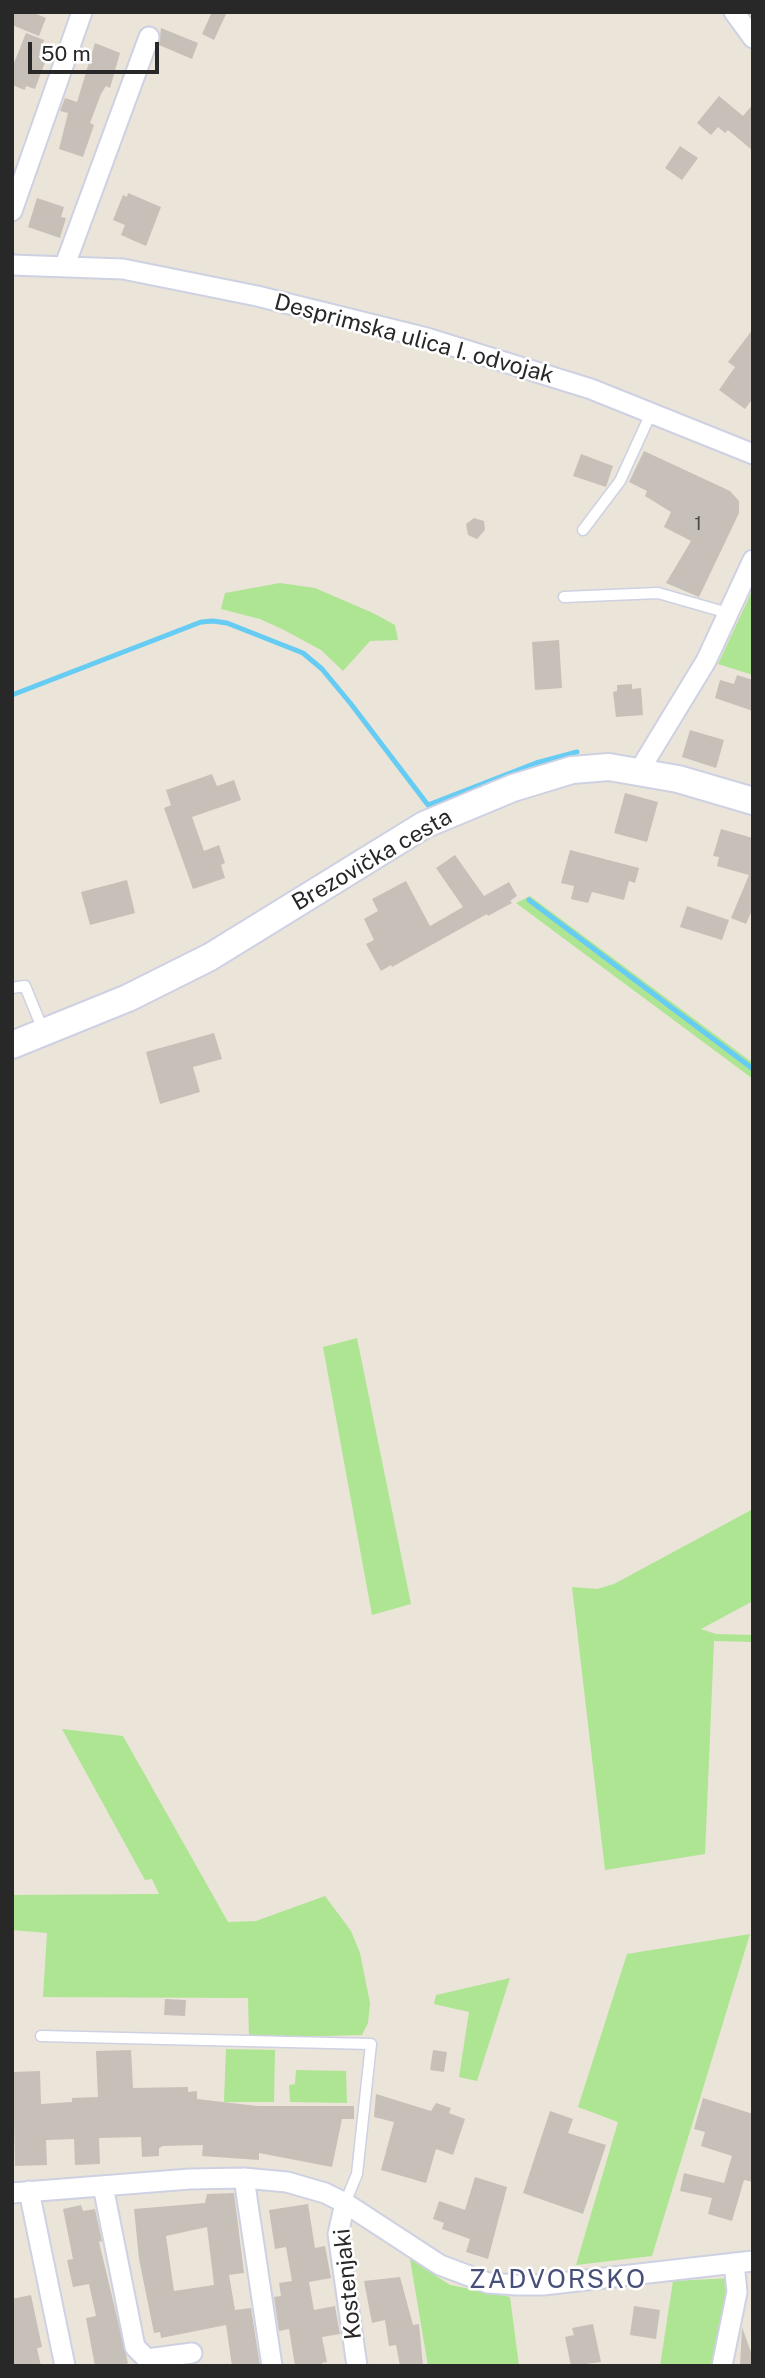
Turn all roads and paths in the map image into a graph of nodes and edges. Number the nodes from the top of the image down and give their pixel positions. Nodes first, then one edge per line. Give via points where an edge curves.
1 (82, 12) edge
2 (734, 12) edge
3 (149, 37) dead end
4 (753, 38) edge
5 (12, 211) edge
6 (12, 265) edge
7 (65, 265) junction
8 (652, 411) junction
9 (753, 454) edge
10 (583, 530) dead end
11 (753, 560) edge
12 (564, 597) dead end
13 (728, 613) junction
14 (639, 771) junction
15 (753, 801) edge
16 (12, 988) edge
17 (44, 1034) junction
18 (12, 1045) edge
19 (41, 2036) dead end
20 (244, 2178) junction
21 (103, 2186) junction
22 (21, 2192) edge
23 (345, 2203) junction
24 (743, 2262) edge
25 (192, 2353) dead end
26 (65, 2366) edge
27 (272, 2366) edge
28 (357, 2366) edge
29 (722, 2366) edge

1 - 5 street
2 - 4 street
3 - 7 street
6 - 7 street, Desprimska ulica I. odvojak
7 - 8 street, Desprimska ulica I. odvojak via 123,269 414,334
8 - 9 street, Desprimska ulica I. odvojak
8 - 10 lane via 620,481
11 - 13 street
12 - 13 lane via 658,593
13 - 14 street via 706,662
14 - 15 main road, Brezovička cesta
14 - 17 main road, Brezovička cesta via 609,767 572,770 452,811 210,957
16 - 17 lane via 25,986
17 - 18 main road, Brezovička cesta
19 - 23 lane via 371,2044 357,2174
20 - 21 street
20 - 23 street via 305,2186
20 - 27 street
21 - 22 street
21 - 25 street via 135,2347 147,2359
22 - 26 street
23 - 24 street via 440,2265 488,2283 543,2286
23 - 28 street, Kostenjaki via 338,2234
24 - 29 street

